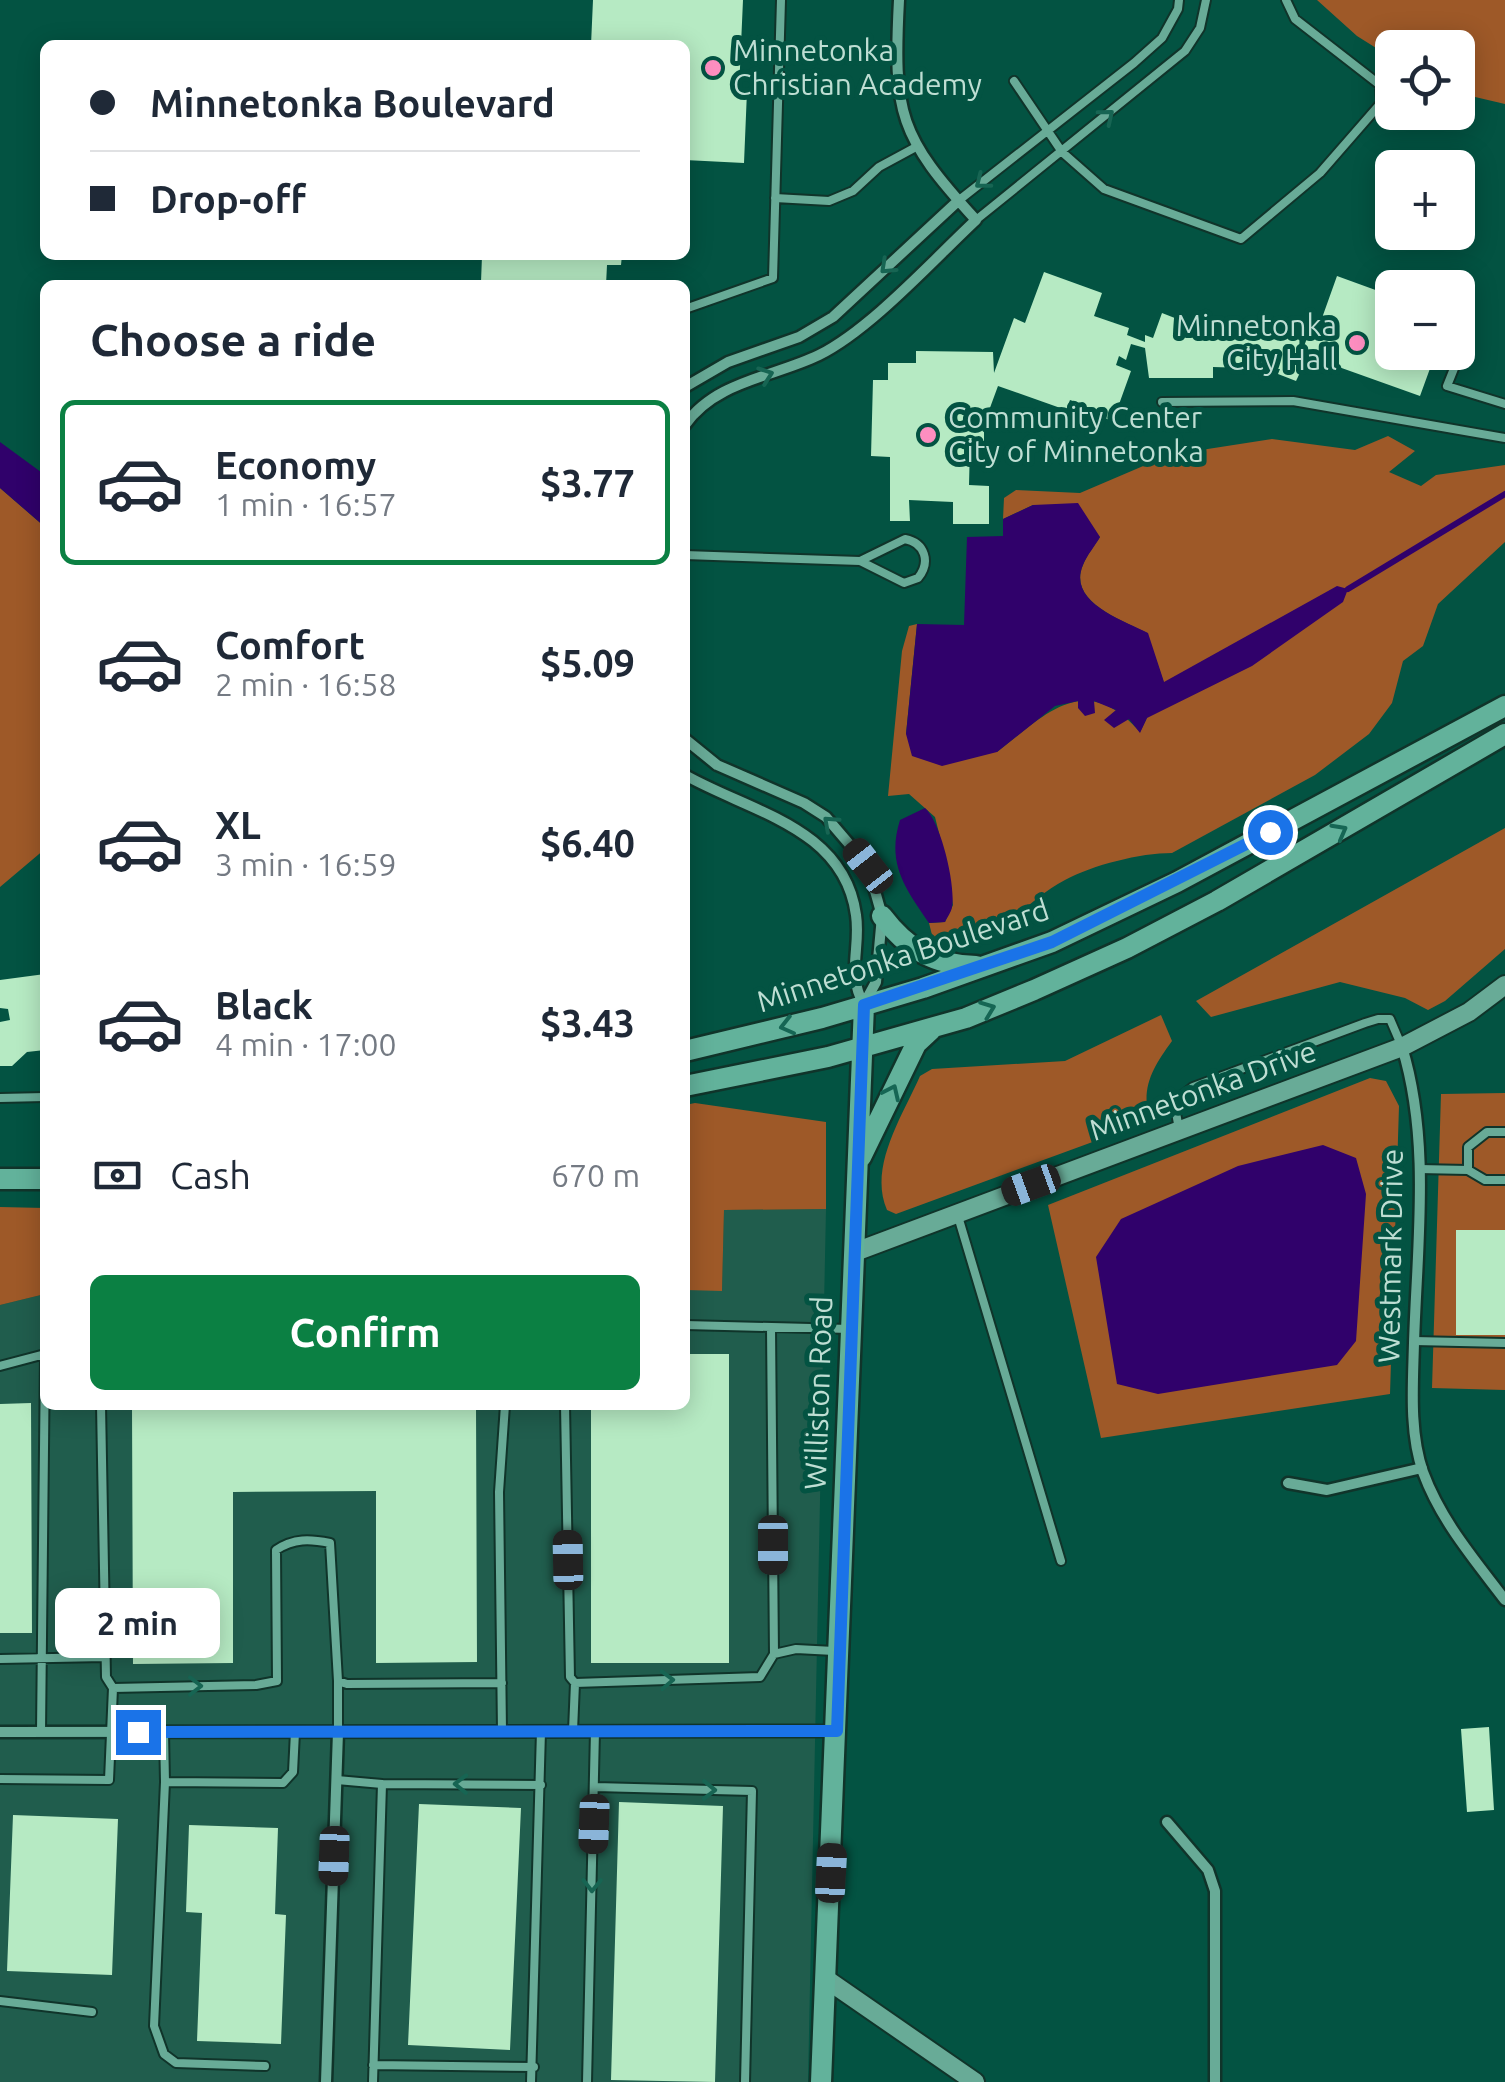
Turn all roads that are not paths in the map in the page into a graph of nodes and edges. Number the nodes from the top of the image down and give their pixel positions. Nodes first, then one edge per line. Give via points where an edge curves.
1 (782, 0) edge
2 (900, 0) edge
3 (1179, 0) edge
4 (1206, 0) edge
5 (1286, 0) edge
6 (1014, 81) dead end
7 (1047, 131) junction
8 (916, 148) junction
9 (1062, 152) junction
10 (775, 198) junction
11 (958, 201) junction
12 (976, 220) junction
13 (690, 307) edge
14 (1453, 370) edge
15 (690, 383) edge
16 (1162, 402) dead end
17 (1505, 404) edge
18 (690, 418) edge
19 (1505, 438) edge
20 (690, 555) edge
21 (860, 561) junction
22 (1505, 706) edge
23 (1505, 734) edge
24 (690, 743) edge
25 (690, 778) edge
26 (882, 916) junction
27 (988, 966) junction
28 (1505, 985) edge
29 (864, 1005) junction
30 (935, 1027) junction
31 (1402, 1047) junction
32 (861, 1048) junction
33 (690, 1050) edge
34 (690, 1085) edge
35 (40, 1097) edge
36 (0, 1098) edge
37 (1179, 1130) junction
38 (1505, 1132) edge
39 (858, 1163) junction
40 (1419, 1169) junction
41 (1468, 1170) junction
42 (0, 1178) edge
43 (40, 1179) edge
44 (1505, 1180) edge
45 (957, 1213) junction
46 (854, 1252) junction
47 (690, 1325) edge
48 (770, 1328) junction
49 (850, 1329) junction
50 (1414, 1341) junction
51 (1505, 1343) edge
52 (40, 1355) edge
53 (0, 1366) edge
54 (44, 1410) edge
55 (100, 1410) edge
56 (505, 1410) edge
57 (565, 1410) edge
58 (1422, 1468) junction
59 (1288, 1483) dead end
60 (1061, 1560) dead end
61 (1505, 1600) edge
62 (839, 1651) junction
63 (774, 1654) junction
64 (105, 1657) junction
65 (40, 1658) junction
66 (0, 1659) edge
67 (343, 1683) junction
68 (502, 1683) junction
69 (575, 1683) junction
70 (113, 1688) junction
71 (502, 1731) junction
72 (541, 1731) junction
73 (573, 1731) junction
74 (595, 1731) junction
75 (837, 1731) junction
76 (0, 1732) edge
77 (40, 1732) junction
78 (112, 1732) junction
79 (164, 1732) junction
80 (295, 1732) junction
81 (338, 1732) junction
82 (0, 1779) edge
83 (337, 1780) junction
84 (165, 1782) junction
85 (382, 1784) junction
86 (541, 1785) junction
87 (594, 1787) junction
88 (1167, 1822) dead end
89 (826, 1979) junction
90 (0, 2001) edge
91 (92, 2012) dead end
92 (374, 2065) junction
93 (265, 2066) dead end
94 (534, 2067) junction
95 (326, 2082) edge
96 (373, 2082) edge
97 (531, 2082) edge
98 (587, 2082) edge
99 (745, 2082) edge
100 (821, 2082) edge
101 (975, 2082) edge
102 (1215, 2082) edge

1 - 10 lane
2 - 8 street via 900,102
3 - 7 lane via 1162,38
9 -> 4 lane via 1185,51 1200,28
5 - 9 lane via 1295,19 1380,85 1381,103 1320,173 1241,239 1104,190
6 - 7 lane
7 - 9 lane
7 -> 11 lane
8 - 10 lane via 829,201
8 - 11 street
9 - 12 lane
10 - 13 lane via 773,278
11 - 12 street
11 -> 15 street via 833,317
18 -> 12 street via 735,386 848,339
14 - 17 lane via 1446,386
16 - 19 lane via 1293,401
20 - 21 lane
21 - 21 lane via 904,583 918,578 925,565 923,550 905,539
22 - 27 main road, Minnetonka Boulevard via 1131,905
30 -> 23 main road via 1158,933
26 -> 24 street, Williston Road via 868,866 826,817 716,765
25 - 29 street, Williston Road via 806,833 838,866 856,915 854,988
26 - 27 main road via 933,959
26 - 29 street, Williston Road via 876,982
27 - 29 main road, Minnetonka Boulevard
28 - 31 street, Minnetonka Drive via 1470,1012
29 - 32 main road, Williston Road
29 -> 33 main road, Minnetonka Boulevard
30 - 32 main road
39 -> 30 main road via 916,1044
31 - 37 street, Minnetonka Drive
31 - 37 lane via 1390,1019 1378,1018 1193,1088 1174,1102
31 - 40 street, Westmark Drive via 1418,1114
32 - 34 main road
32 - 39 main road, Williston Road
35 - 36 lane
37 - 45 street, Minnetonka Drive
38 - 41 lane via 1487,1132 1468,1147
39 - 46 main road, Williston Road
40 - 41 lane
40 - 50 street, Westmark Drive
41 - 44 lane via 1485,1180
42 - 43 main road
45 - 46 street, Minnetonka Drive
45 - 60 lane
46 - 49 main road, Williston Road
47 - 48 lane
48 - 49 lane
48 - 63 lane
49 - 62 main road, Williston Road
50 - 51 lane
50 - 58 street, Westmark Drive
52 - 53 lane
54 - 65 lane
55 - 64 lane
56 - 68 lane via 498,1492
57 - 69 lane
58 - 59 street via 1327,1490
58 - 61 street, Westmark Drive via 1457,1538
62 - 63 lane
62 - 75 main road, Williston Road
69 -> 63 lane via 760,1676
64 - 65 lane
64 - 70 lane
65 - 66 lane
65 - 77 lane
67 - 68 lane
70 -> 67 lane via 277,1681 276,1550 308,1539 330,1543
67 - 81 lane
68 - 71 lane
69 - 73 lane
70 - 78 lane
71 - 72 street
71 - 81 street
72 - 73 street
72 - 86 lane
73 - 74 street
74 - 75 street
74 - 87 lane
75 - 89 main road, Williston Road
76 - 77 street
77 - 78 street
78 - 79 street
78 - 82 lane via 108,1780
79 - 80 street
79 - 84 lane
80 - 81 street
80 - 84 lane via 293,1772 283,1783
81 - 83 street
83 - 85 lane
83 - 95 street
84 - 93 lane via 154,2026 164,2054 176,2063
86 -> 85 lane
85 - 92 lane
86 - 94 lane
87 -> 98 lane
87 -> 99 lane via 752,1791
88 - 102 street via 1208,1870 1215,1892
89 - 100 main road, Williston Road
89 - 101 street
90 - 91 lane
92 - 94 lane
92 - 96 lane
94 - 97 lane

